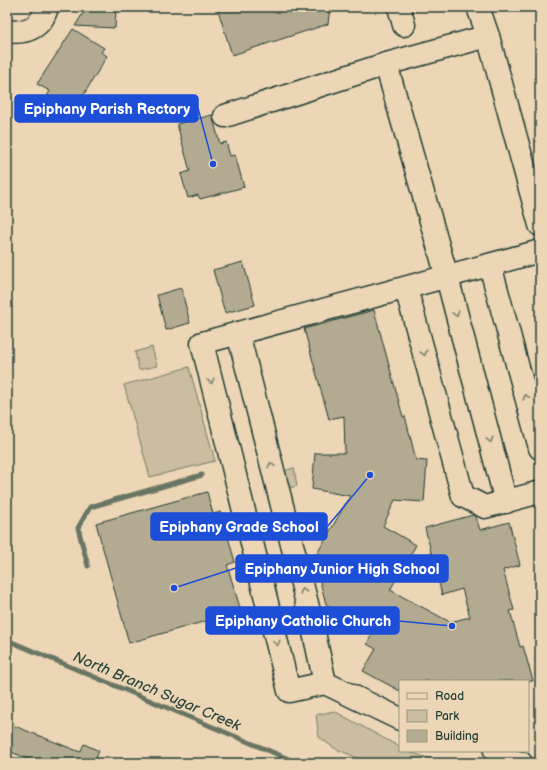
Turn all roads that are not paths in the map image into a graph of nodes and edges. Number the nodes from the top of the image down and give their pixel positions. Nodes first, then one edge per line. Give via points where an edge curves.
1 (47, 7) edge
2 (483, 18) edge
3 (7, 31) edge
4 (386, 64) junction
5 (226, 116) dead end
6 (540, 225) edge
7 (540, 251) edge
8 (490, 265) junction
9 (446, 277) junction
10 (406, 288) junction
11 (238, 333) junction
12 (540, 448) edge
13 (540, 492) edge
14 (510, 501) junction
15 (325, 683) junction
16 (399, 719) edge
17 (496, 752) edge
18 (540, 759) edge
19 (521, 763) edge
20 (526, 763) edge

1 - 3 main road via 44,17 34,28 17,33
2 - 4 main road
2 - 6 main road
4 - 5 main road
4 - 9 main road
7 - 8 main road
8 - 9 main road
12 -> 8 main road
9 - 10 main road
9 -> 14 main road
10 - 11 main road
10 -> 14 main road via 463,496 485,507
15 -> 11 main road
11 -> 15 main road via 202,343 289,691
13 - 14 main road
15 - 16 main road
17 - 19 main road via 505,759
18 - 20 main road

